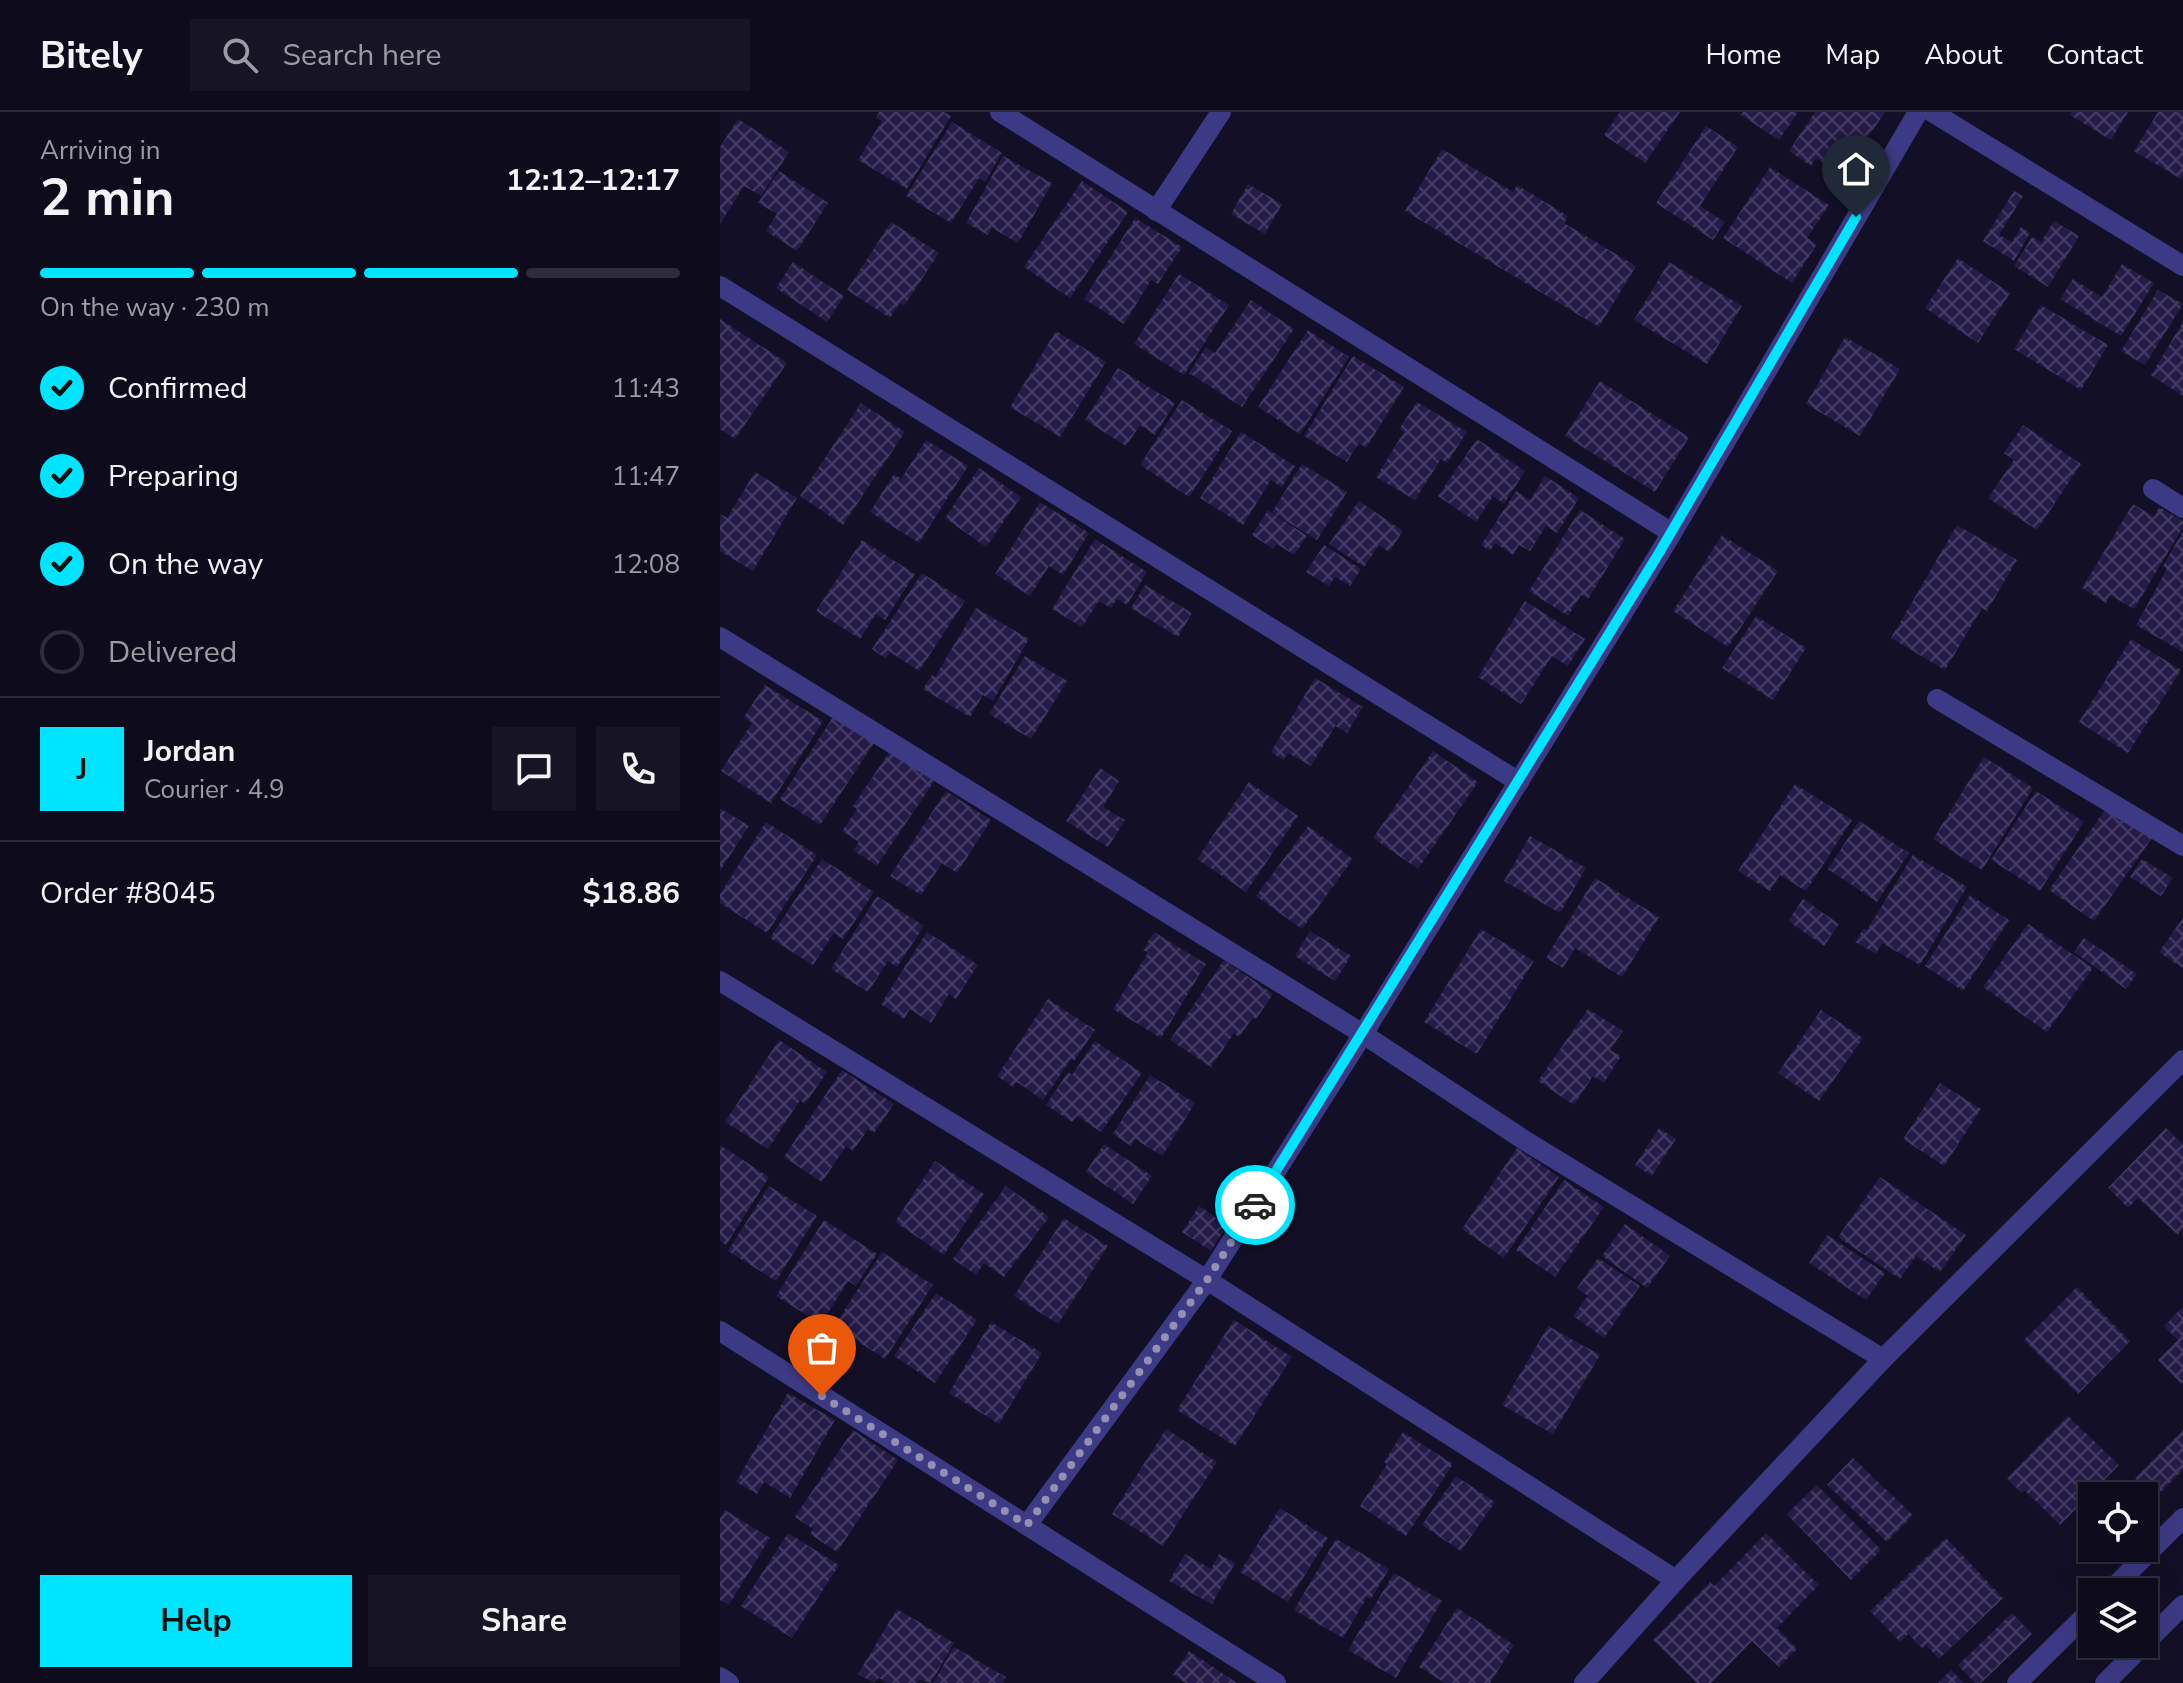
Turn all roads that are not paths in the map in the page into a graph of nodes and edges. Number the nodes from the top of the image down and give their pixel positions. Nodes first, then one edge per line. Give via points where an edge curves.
1 (1000, 112) edge
2 (1221, 112) edge
3 (1918, 112) edge
4 (1932, 112) edge
5 (1156, 211) junction
6 (2183, 266) edge
7 (720, 286) edge
8 (2153, 489) dead end
9 (2183, 508) edge
10 (1672, 533) junction
11 (720, 637) edge
12 (1937, 699) dead end
13 (1519, 782) junction
14 (2183, 846) edge
15 (720, 981) edge
16 (1363, 1034) junction
17 (2183, 1060) edge
18 (1207, 1280) junction
19 (720, 1331) edge
20 (1883, 1359) junction
21 (2183, 1518) edge
22 (1027, 1525) junction
23 (2123, 1578) edge
24 (1676, 1580) junction
25 (2183, 1605) edge
26 (2078, 1623) edge
27 (720, 1677) edge
28 (1597, 1679) edge
29 (729, 1683) edge
30 (1276, 1683) edge
31 (2017, 1683) edge
32 (2105, 1683) edge

1 - 5 street
2 - 5 street
3 - 10 street
4 - 6 street
5 - 10 street
7 - 13 street
8 - 9 street
10 - 13 street
11 - 16 street
12 - 14 street
13 - 16 street
15 - 18 street
16 - 18 street
16 - 20 street via 1524,1140
17 - 20 street
18 - 22 street
18 - 24 street
19 - 22 street
20 - 24 street
21 - 23 street
22 - 30 street
24 - 28 street
25 - 32 street
26 - 31 street
27 - 29 street

